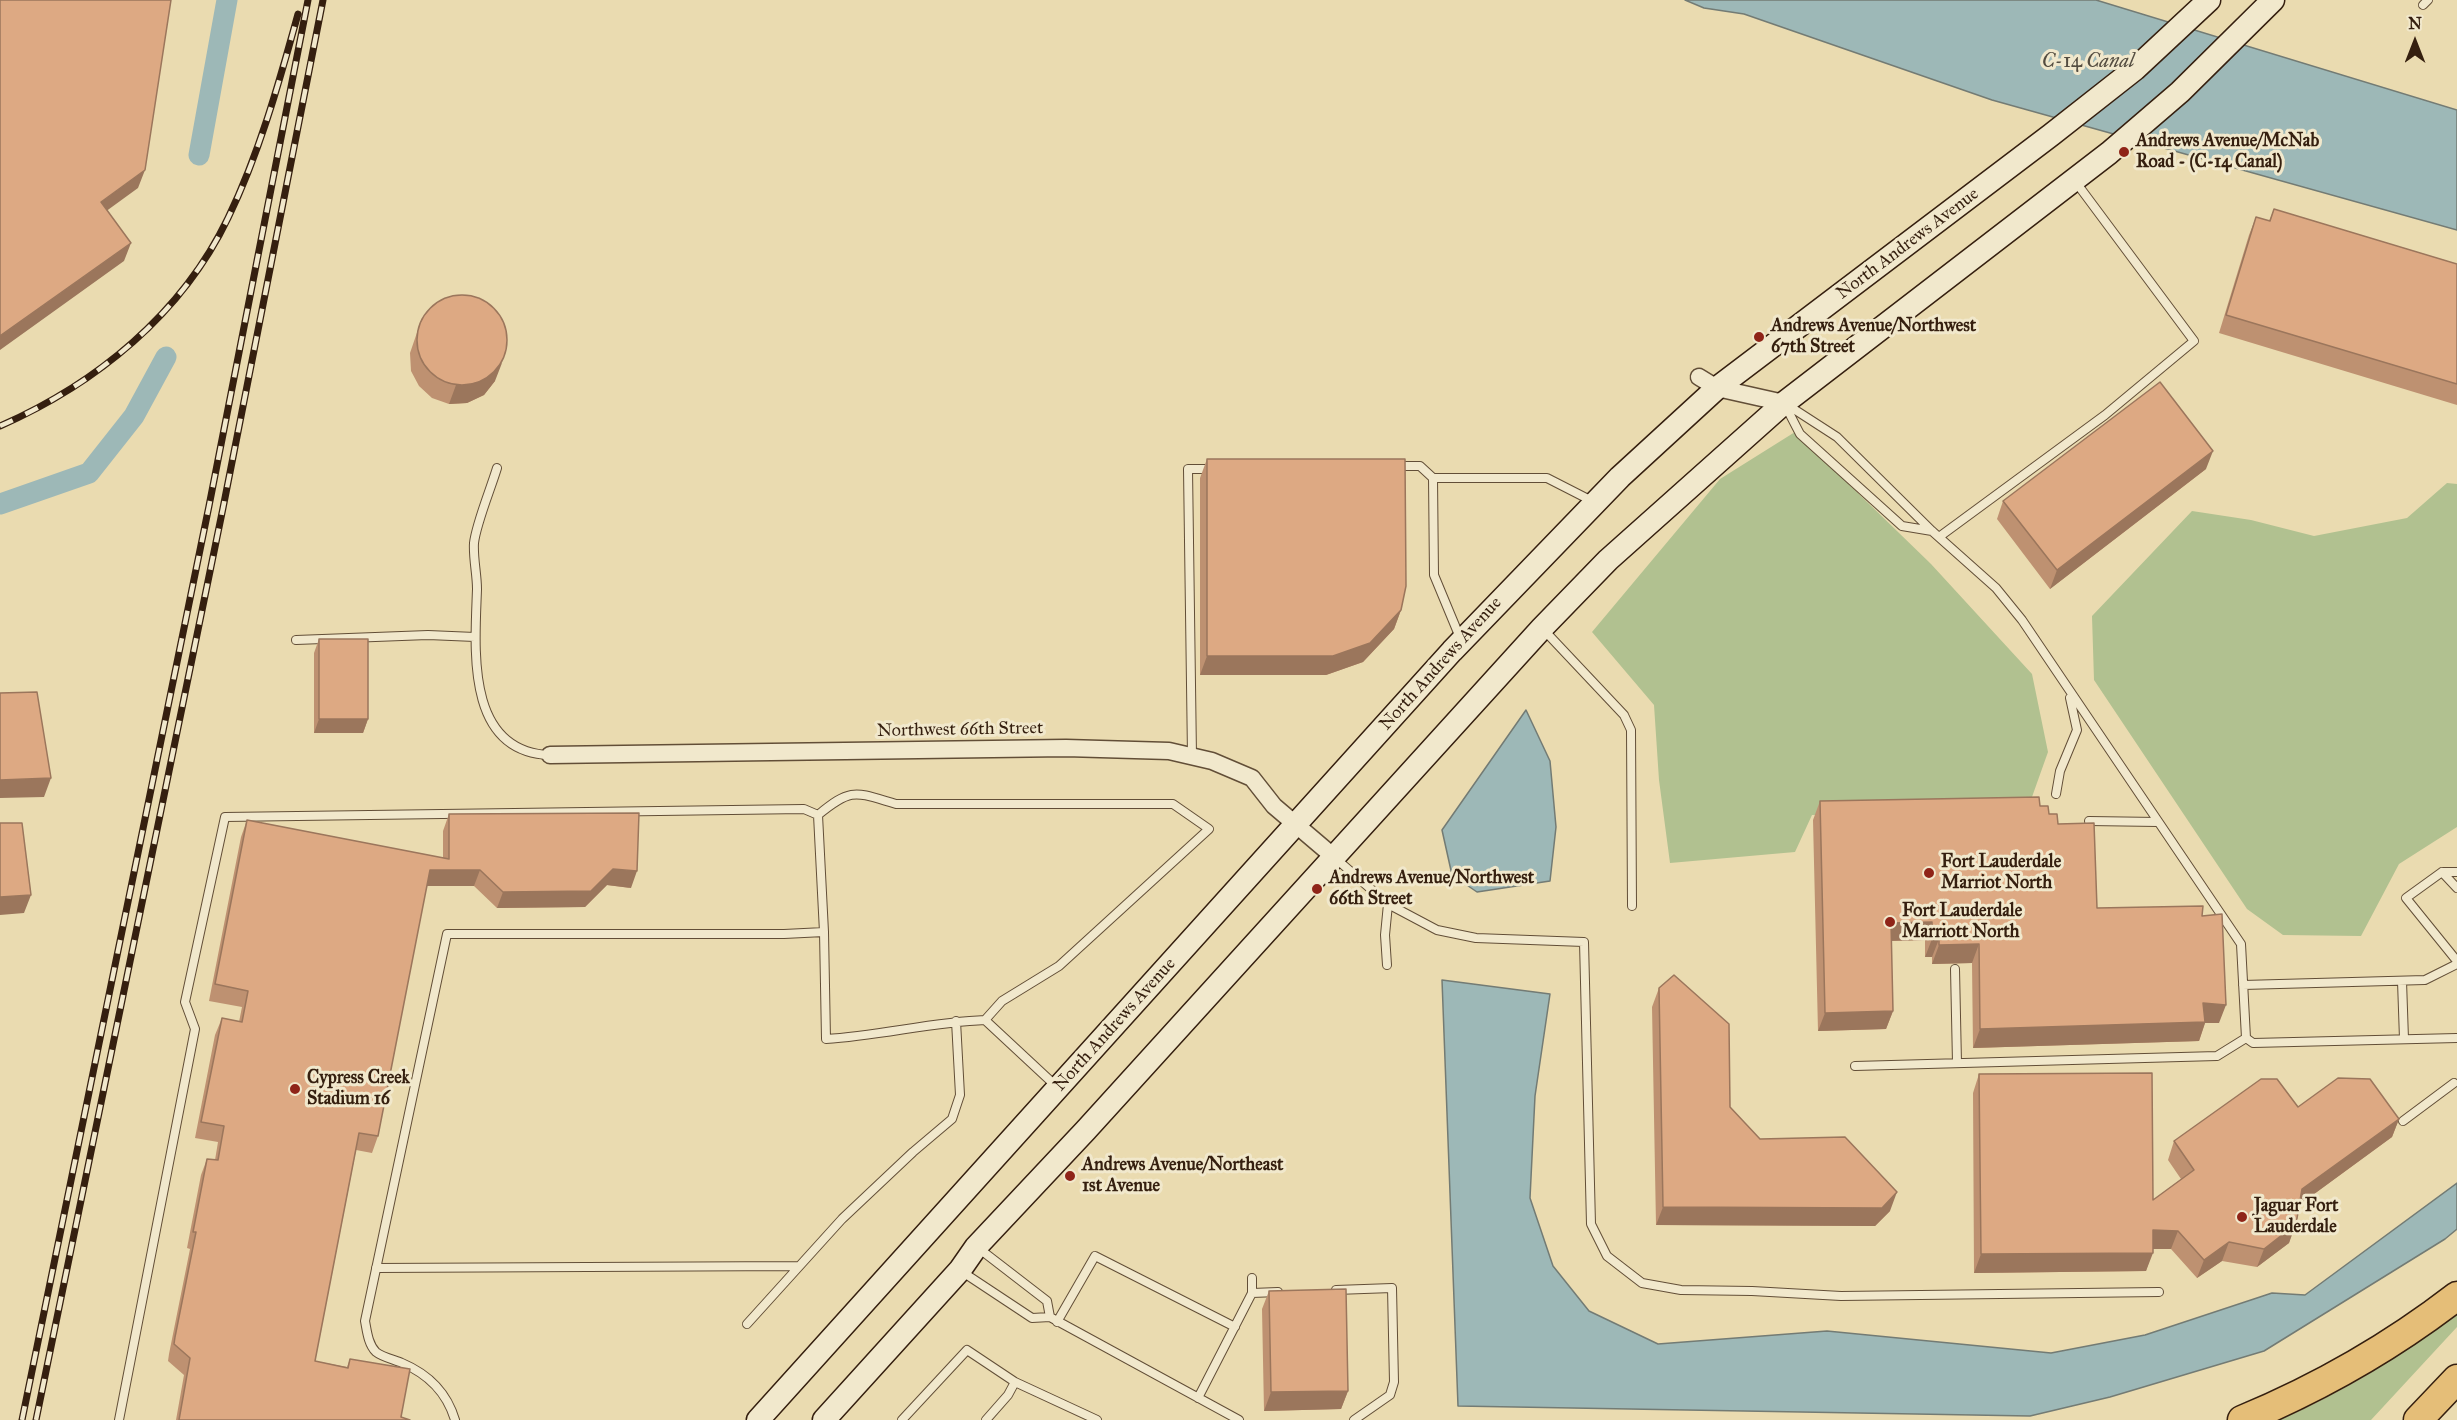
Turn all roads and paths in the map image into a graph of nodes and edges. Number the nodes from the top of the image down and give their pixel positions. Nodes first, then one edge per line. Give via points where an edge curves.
1 (2273, 0) edge
2 (2202, 7) edge
3 (2074, 180) junction
4 (1708, 382) junction
5 (1784, 403) junction
6 (1386, 466) edge
7 (497, 468) dead end
8 (1223, 469) edge
9 (1433, 478) junction
10 (1594, 502) junction
11 (1936, 534) junction
12 (1542, 628) junction
13 (475, 637) junction
14 (296, 640) dead end
15 (1462, 640) junction
16 (2068, 691) junction
17 (550, 755) joint
18 (1192, 756) junction
19 (2056, 794) dead end
20 (818, 815) junction
21 (2090, 821) edge
22 (2158, 822) junction
23 (1295, 824) junction
24 (1334, 857) junction
25 (2442, 872) junction
26 (2457, 872) edge
27 (2457, 888) edge
28 (1388, 904) junction
29 (1632, 906) dead end
30 (824, 932) junction
31 (2457, 963) edge
32 (1387, 965) dead end
33 (1955, 969) dead end
34 (2402, 981) junction
35 (2243, 985) junction
36 (985, 1020) junction
37 (956, 1021) junction
38 (2246, 1038) junction
39 (2457, 1038) edge
40 (2404, 1039) junction
41 (1957, 1063) junction
42 (1855, 1066) dead end
43 (2454, 1083) dead end
44 (1058, 1088) junction
45 (2403, 1121) dead end
46 (976, 1247) junction
47 (799, 1266) junction
48 (376, 1268) junction
49 (960, 1270) junction
50 (1252, 1278) dead end
51 (1322, 1291) edge
52 (1287, 1292) edge
53 (2159, 1292) dead end
54 (1252, 1293) junction
55 (2457, 1296) edge
56 (1053, 1319) junction
57 (747, 1324) dead end
58 (1235, 1327) junction
59 (2457, 1379) edge
60 (1015, 1382) junction
61 (1198, 1398) junction
62 (119, 1420) edge
63 (455, 1420) edge
64 (758, 1420) edge
65 (824, 1420) edge
66 (902, 1420) edge
67 (986, 1420) edge
68 (1097, 1420) edge
69 (1239, 1420) edge
70 (1354, 1420) edge
71 (2242, 1420) edge
72 (2418, 1420) edge

1 - 3 main road via 2180,92
2 - 4 main road, North Andrews Avenue via 2134,69 2051,135
3 - 5 main road
3 - 11 lane via 2194,340 2105,416
4 - 5 street
4 - 10 main road, North Andrews Avenue
5 - 11 lane via 1837,437
5 - 11 lane via 1800,434 1902,526
5 - 12 main road via 1608,560
6 - 9 lane via 1420,466
7 - 13 lane via 474,542
8 - 18 lane via 1188,469
9 - 10 lane via 1548,478
9 - 15 lane via 1434,575
10 - 15 main road, North Andrews Avenue
11 - 16 lane via 1996,588
12 - 24 main road
12 - 29 lane via 1624,715 1631,730
13 - 14 lane
13 - 17 lane via 482,704 499,734 533,754
15 - 23 main road, North Andrews Avenue
16 - 19 lane via 2077,730 2060,771
16 - 22 lane
17 - 18 street, Northwest 66th Street via 1066,748 1169,751
18 - 23 street, Northwest 66th Street via 1212,760 1252,778 1274,806
20 - 30 lane
20 - 36 lane via 842,796 862,794 896,804 1173,804 1209,829 1059,966 1002,1001
20 - 62 lane via 804,809 225,817 185,1002 195,1029
21 - 22 lane
22 - 35 lane via 2241,944
23 - 24 street, Northwest 66th Street
23 - 44 main road, North Andrews Avenue
24 - 28 lane
24 - 46 main road
25 - 26 lane
25 - 27 lane
25 - 31 lane via 2406,898
28 - 32 lane
28 - 53 lane via 1437,930 1476,938 1584,942 1591,1224 1607,1256 1642,1284 1681,1290 1841,1296
30 - 37 lane via 826,1039
30 - 48 lane via 447,934
31 - 34 lane via 2426,980
33 - 41 lane
34 - 35 lane
34 - 40 lane
35 - 38 lane
36 - 37 lane
36 - 44 lane
37 - 47 lane via 960,1095 952,1119 850,1211
38 - 40 lane via 2253,1043
38 - 41 lane via 2217,1056
39 - 40 lane
41 - 42 lane
43 - 45 lane
44 - 64 main road, North Andrews Avenue
46 - 49 main road
46 - 56 lane via 1047,1301
47 - 48 lane
47 - 57 lane
48 - 63 lane via 365,1321 368,1338 377,1353 414,1368 435,1384 452,1408
49 - 56 lane via 1032,1318
49 - 65 main road
50 - 54 lane
51 - 70 lane via 1392,1288 1394,1382 1390,1395
52 - 54 lane
54 - 58 lane
55 - 71 highway via 2373,1354
56 - 58 lane via 1095,1256
56 - 61 lane
58 - 61 lane
59 - 72 highway
60 - 66 lane via 968,1350
60 - 67 lane
60 - 68 lane
61 - 69 lane

